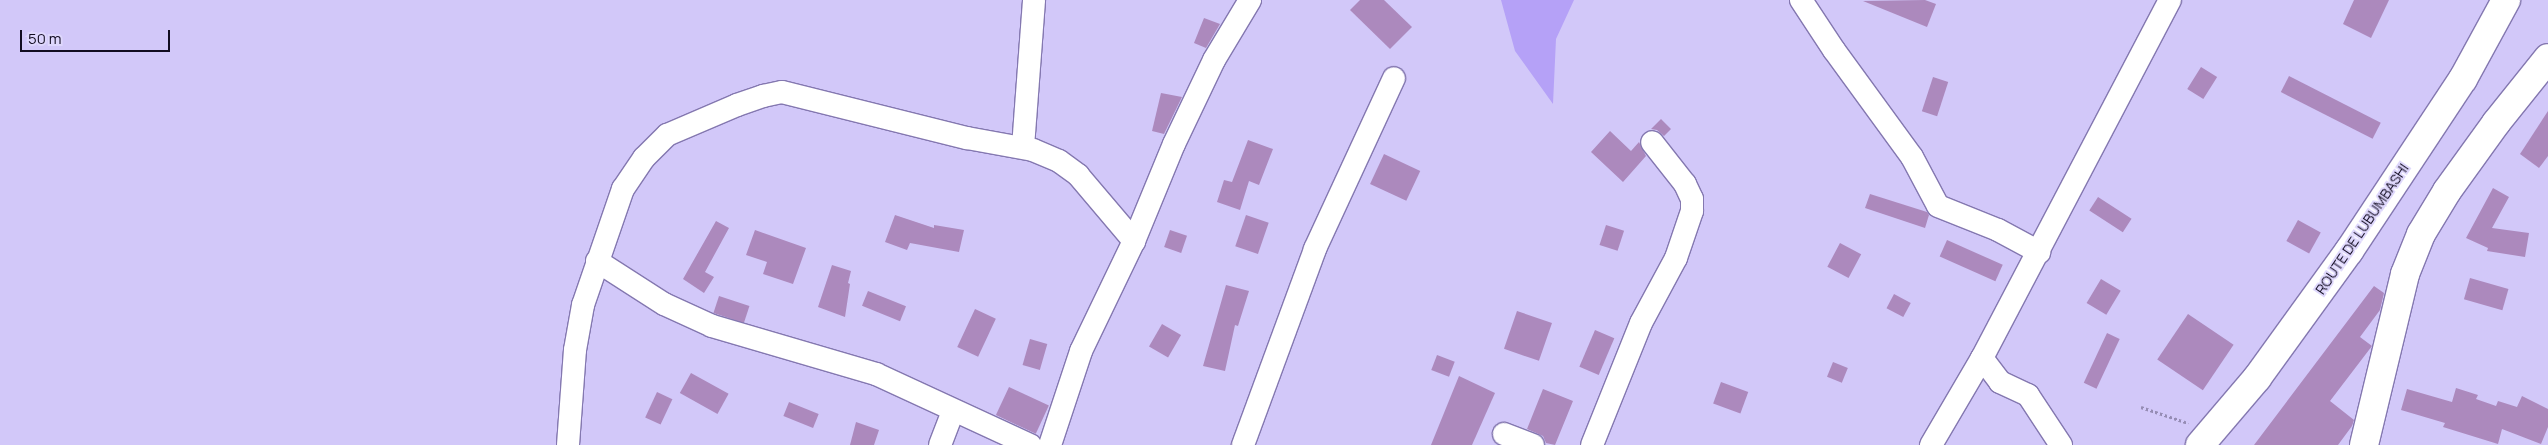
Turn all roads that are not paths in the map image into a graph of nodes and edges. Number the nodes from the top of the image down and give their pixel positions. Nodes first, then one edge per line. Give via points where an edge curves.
1 (1034, 0) edge
2 (1250, 0) edge
3 (1801, 0) edge
4 (2170, 0) edge
5 (2506, 0) edge
6 (2548, 58) edge
7 (1394, 78) dead end
8 (1652, 142) dead end
9 (1023, 148) junction
10 (1134, 241) junction
11 (2039, 252) junction
12 (597, 261) junction
13 (1982, 358) junction
14 (953, 411) junction
15 (1504, 434) dead end
16 (2195, 435) edge
17 (568, 445) edge
18 (940, 445) edge
19 (1030, 445) edge
20 (1050, 445) edge
21 (1243, 445) edge
22 (1533, 445) edge
23 (1592, 445) edge
24 (1931, 445) edge
25 (2061, 445) edge
26 (2364, 445) edge

1 - 9 street
2 - 10 street via 1214,60 1174,144
3 - 11 street via 1912,157 1938,206 1998,230
4 - 11 street
5 - 16 main road, ROUTE DE LUBUMBASHI via 2462,79 2349,251 2257,378
6 - 26 main road via 2447,191 2422,234 2405,274
7 - 21 street via 1315,249
8 - 23 street via 1685,184 1692,199 1692,210 1676,258 1642,323
9 - 10 street via 1059,162 1078,175
9 - 12 street via 967,138 782,92 763,96 667,135 644,158 623,189
10 - 20 street via 1081,351
11 - 13 street
12 - 14 street via 664,304 712,326 876,374
12 - 17 street via 583,305 575,350
13 - 24 street
13 - 25 street via 2000,382 2028,395
14 - 18 street
14 - 19 street
15 - 22 street

